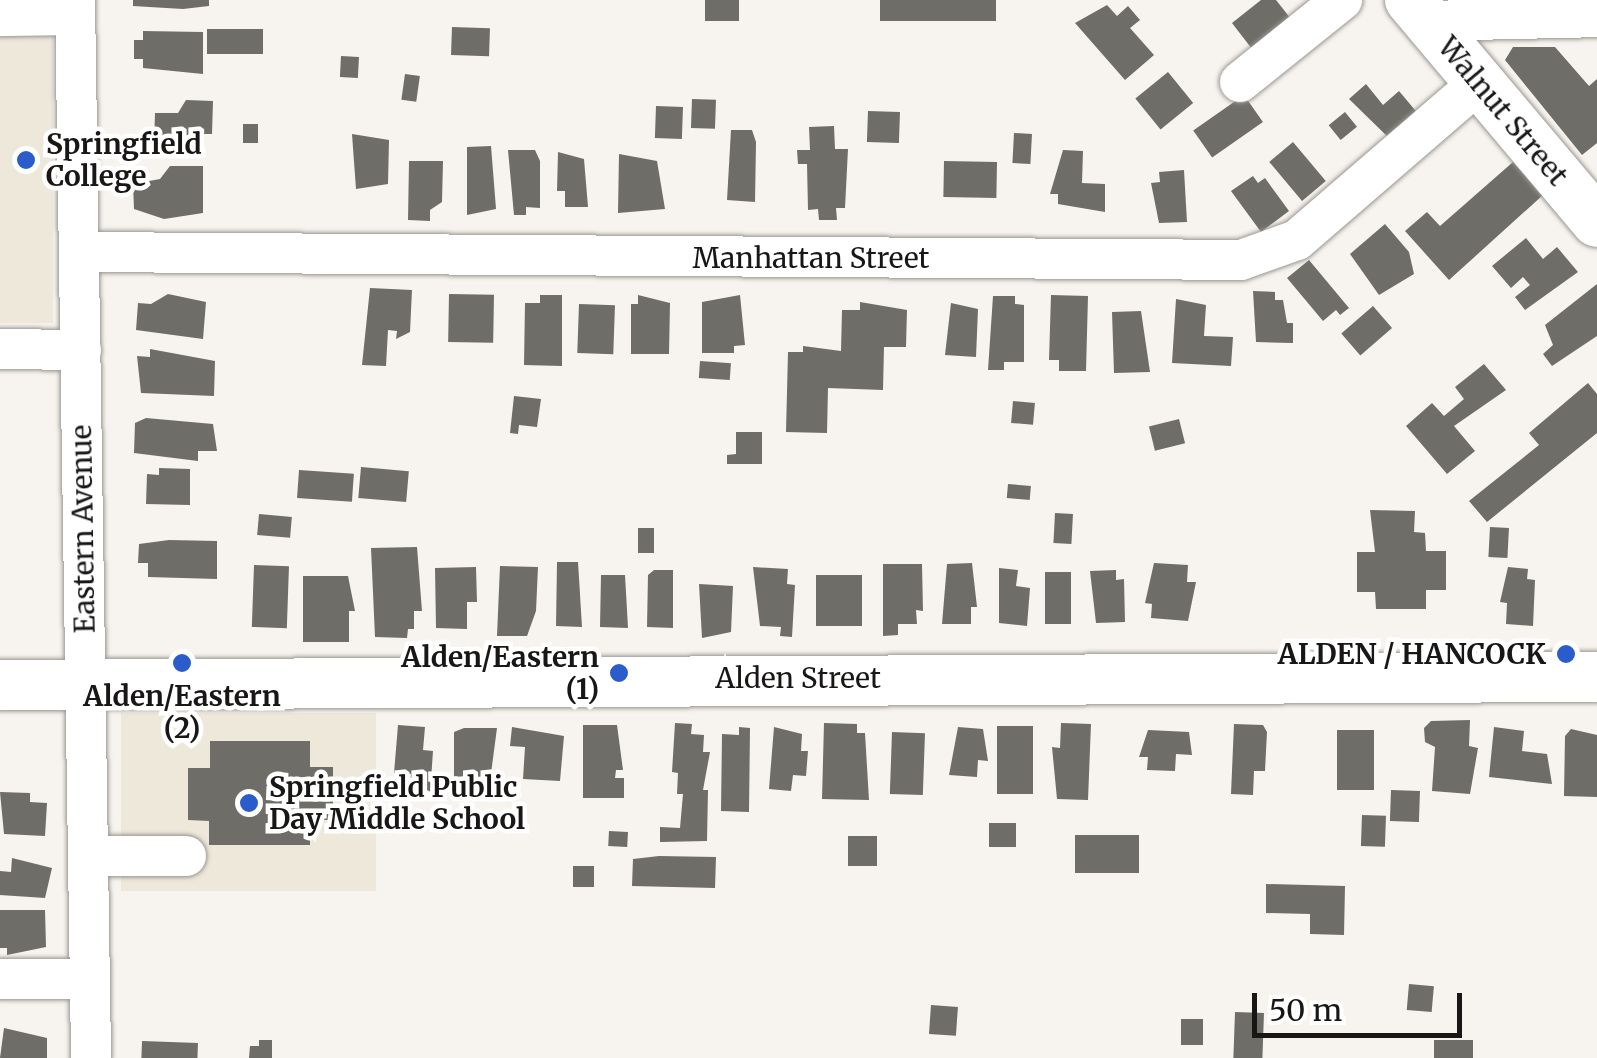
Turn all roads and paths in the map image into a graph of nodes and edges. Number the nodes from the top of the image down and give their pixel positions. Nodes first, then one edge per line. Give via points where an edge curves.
1 (1342, 0) edge
2 (75, 8) edge
3 (1418, 10) edge
4 (0, 16) edge
5 (1597, 17) edge
6 (1240, 82) dead end
7 (1479, 83) junction
8 (1597, 222) edge
9 (80, 252) junction
10 (0, 350) edge
11 (81, 350) junction
12 (1597, 677) edge
13 (85, 684) junction
14 (0, 685) edge
15 (88, 856) junction
16 (186, 856) dead end
17 (90, 978) junction
18 (0, 979) edge
19 (91, 1058) edge

1 - 6 street
2 - 4 street
2 - 9 street, Eastern Avenue
3 - 5 street
3 - 7 main road, Walnut Street
7 - 8 main road, Walnut Street
7 - 9 street, Manhattan Street via 1297,240 1257,258
9 - 11 street, Eastern Avenue
10 - 11 street
11 - 13 street, Eastern Avenue
12 - 13 main road, Alden Street
13 - 14 main road, Alden Street
13 - 15 street, Eastern Avenue
15 - 16 street
15 - 17 street, Eastern Avenue
17 - 18 street
17 - 19 street, Eastern Avenue

